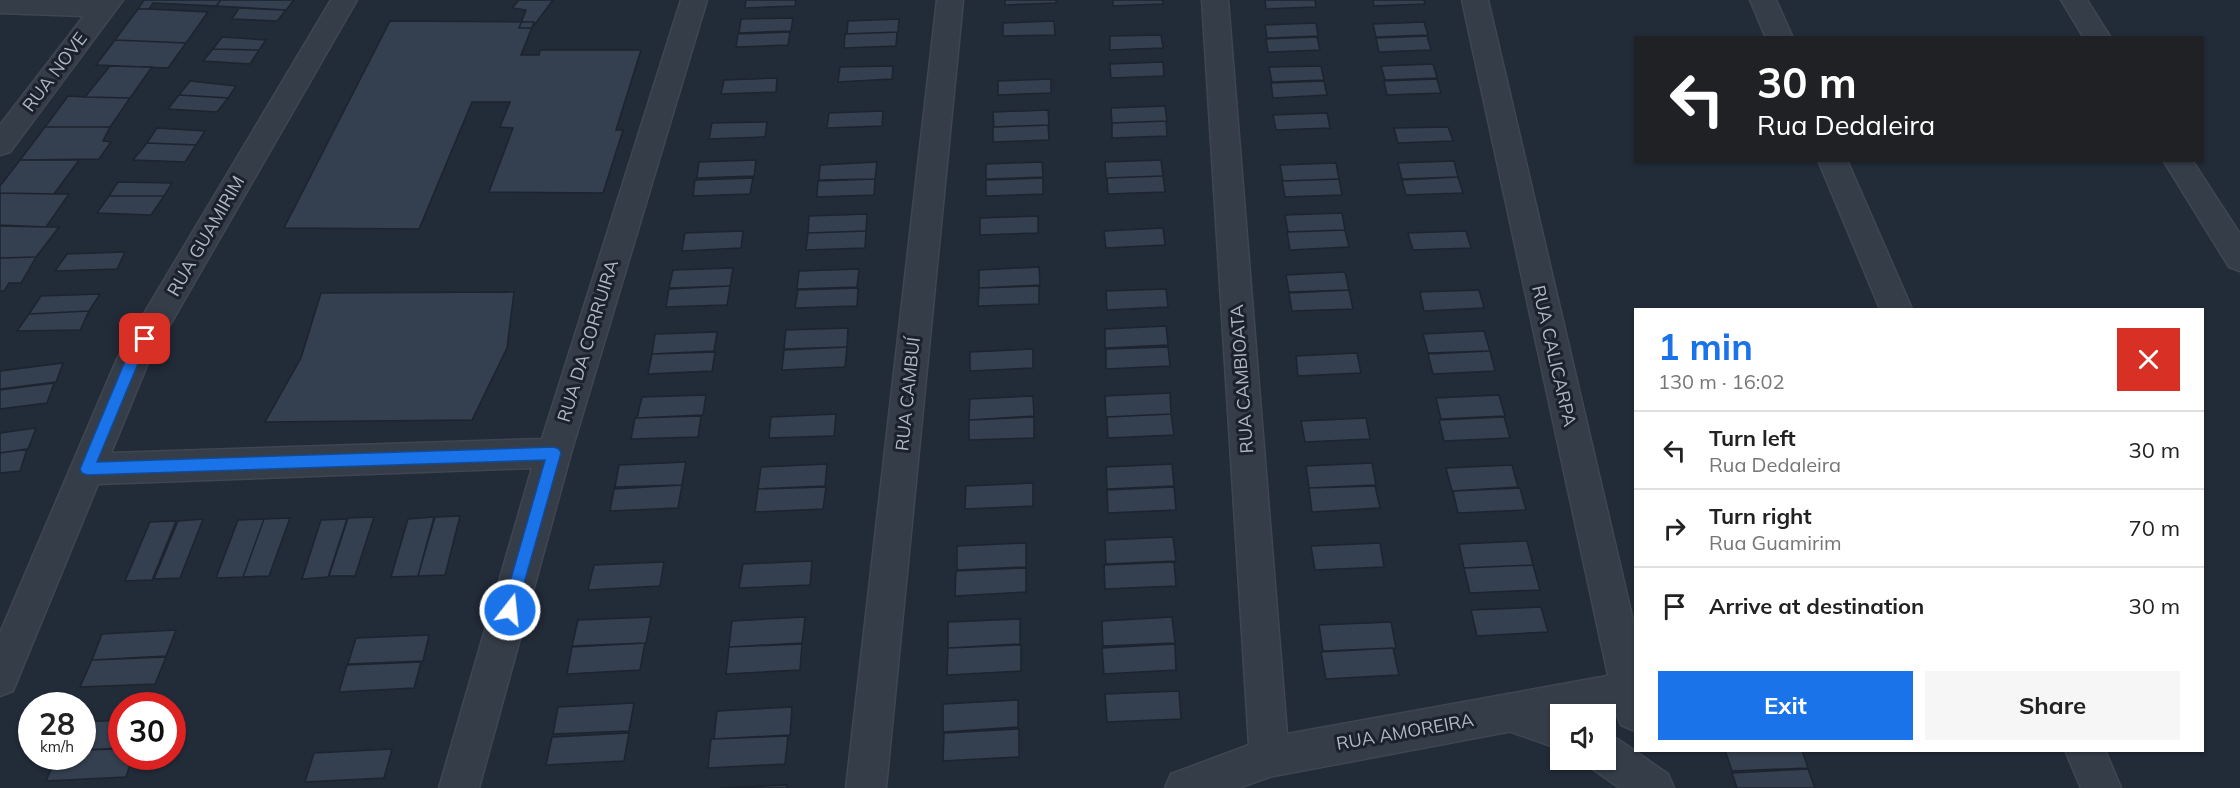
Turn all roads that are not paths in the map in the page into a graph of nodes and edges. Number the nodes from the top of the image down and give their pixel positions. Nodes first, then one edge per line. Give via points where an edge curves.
1 (344, 0) edge
2 (694, 0) edge
3 (950, 0) edge
4 (1215, 0) edge
5 (1475, 0) edge
6 (1763, 0) edge
7 (2074, 0) edge
8 (0, 4) edge
9 (107, 4) edge
10 (1779, 36) edge
11 (2097, 36) edge
12 (0, 145) edge
13 (1833, 162) edge
14 (2178, 162) edge
15 (2240, 259) edge
16 (1896, 308) edge
17 (554, 453) junction
18 (87, 469) junction
19 (0, 678) edge
20 (1632, 702) edge
21 (1508, 713) junction
22 (1550, 726) edge
23 (1647, 752) edge
24 (2086, 752) edge
25 (1269, 757) junction
26 (1616, 761) edge
27 (459, 788) edge
28 (866, 788) edge
29 (1185, 788) edge
30 (1656, 788) edge
31 (2101, 788) edge

1 - 18 street, RUA GUAMIRIM via 133,359
2 - 17 street, RUA DA CORRUIRA
3 - 28 street, RUA CAMBUÍ
4 - 25 street, RUA CAMBIOATA
5 - 20 street, RUA CALICARPA
6 - 10 street
7 - 11 street
8 - 9 street
9 - 12 street, RUA NOVE
13 - 16 street
14 - 15 street
17 - 18 street
17 - 27 street, RUA DA CORRUIRA
18 - 19 street, RUA GUAMIRIM
20 - 21 street, RUA AMOREIRA
21 - 22 street
21 - 25 street, RUA AMOREIRA
23 - 30 street
24 - 31 street
25 - 29 street, RUA AMOREIRA
26 - 30 street

